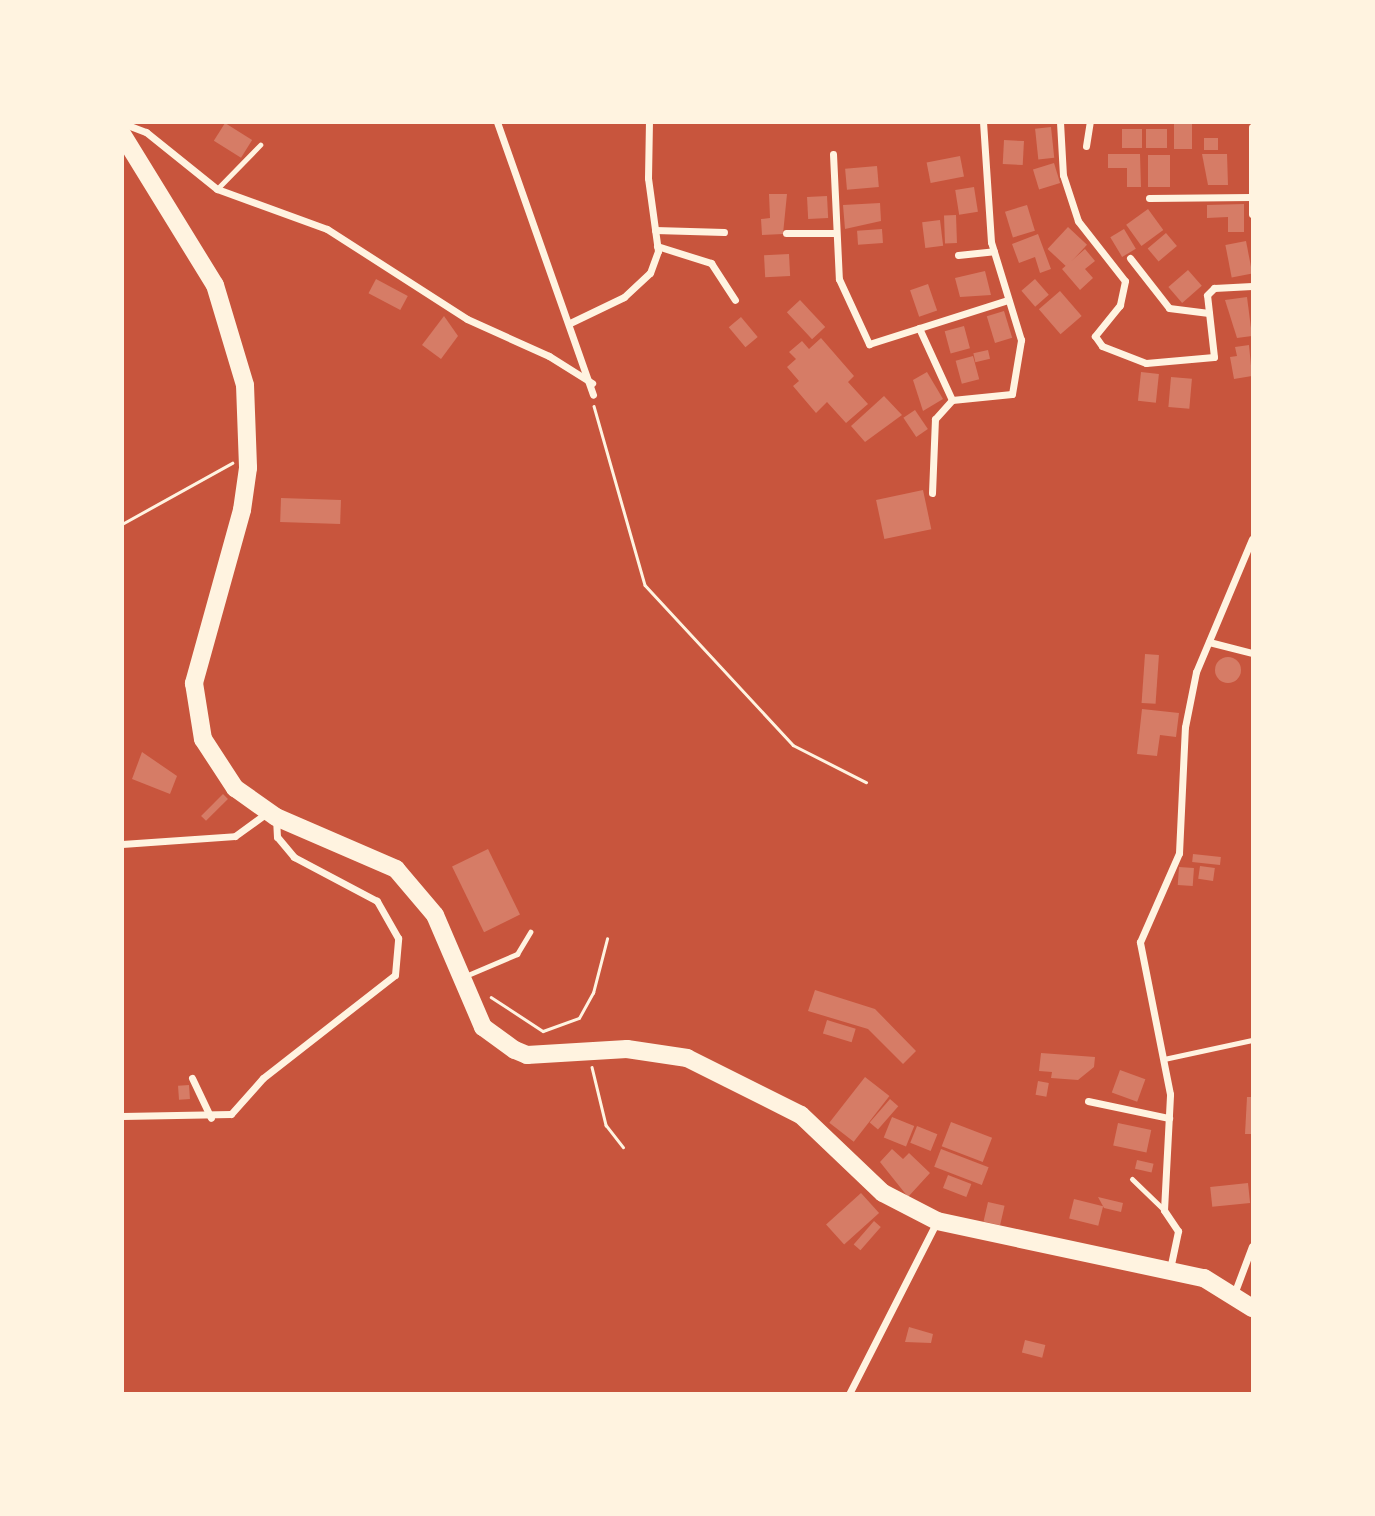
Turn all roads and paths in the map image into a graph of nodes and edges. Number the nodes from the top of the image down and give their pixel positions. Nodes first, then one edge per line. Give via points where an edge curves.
1 (498, 122) edge
2 (649, 122) edge
3 (1060, 122) edge
4 (1090, 122) edge
5 (122, 123) edge
6 (984, 123) edge
7 (1252, 127) edge
8 (122, 134) edge
9 (260, 145) dead end
10 (1086, 146) dead end
11 (833, 155) dead end
12 (217, 189) junction
13 (1251, 197) junction
14 (1149, 198) dead end
15 (1252, 214) edge
16 (655, 230) junction
17 (724, 232) dead end
18 (786, 233) dead end
19 (836, 233) junction
20 (657, 246) junction
21 (994, 251) junction
22 (958, 255) dead end
23 (1130, 258) dead end
24 (1252, 286) edge
25 (1008, 299) junction
26 (735, 300) dead end
27 (1209, 313) junction
28 (570, 323) junction
29 (919, 328) junction
30 (592, 383) junction
31 (593, 395) joint
32 (953, 400) junction
33 (248, 457) junction
34 (932, 493) dead end
35 (122, 524) edge
36 (1252, 539) edge
37 (1250, 548) edge
38 (1209, 642) junction
39 (1252, 653) edge
40 (866, 782) dead end
41 (272, 815) junction
42 (122, 844) edge
43 (530, 932) dead end
44 (607, 939) dead end
45 (464, 985) junction
46 (1252, 1040) edge
47 (589, 1052) junction
48 (1164, 1059) junction
49 (192, 1079) dead end
50 (1088, 1101) dead end
51 (122, 1116) edge
52 (211, 1118) junction
53 (1169, 1118) junction
54 (623, 1147) dead end
55 (1132, 1179) dead end
56 (1164, 1210) junction
57 (937, 1221) junction
58 (1252, 1246) edge
59 (1170, 1269) junction
60 (1234, 1294) junction
61 (1252, 1308) edge
62 (849, 1394) edge

1 - 28 street
2 - 16 street
3 - 27 street via 1063,175 1078,221 1125,281 1120,305 1098,331 1097,342 1146,363 1214,358
4 - 10 street
5 - 12 street via 146,132
6 - 21 street
7 - 13 street
8 - 33 main road via 186,232 228,318 245,385
9 - 12 lane
11 - 19 street
12 - 30 street via 327,229 467,319 549,356
13 - 14 street
13 - 15 street
16 - 17 street
16 - 20 street
18 - 19 street
19 - 29 street via 839,279 869,344
20 - 26 street via 711,263
20 - 28 street via 650,273 635,290
21 - 22 street
21 - 25 street
23 - 27 street via 1169,308
24 - 27 street via 1214,288 1207,295
25 - 29 street
25 - 32 street via 1021,340 1012,394
28 - 30 street
29 - 32 street
30 - 31 street
31 - 40 path via 645,586 793,745
32 - 34 street via 935,419
33 - 35 path
33 - 41 main road via 233,548 194,683 203,739 235,788
36 - 37 street
37 - 38 street
38 - 39 street
38 - 48 street via 1185,727 1179,853 1140,942
41 - 42 street via 235,836
41 - 45 main road via 396,869 435,915
41 - 52 street via 277,837 294,857 377,901 398,938 398,965 386,985 346,1008 231,1114
43 - 45 lane via 517,954
44 - 45 path via 593,993 579,1017 543,1031
45 - 47 main road via 483,1027 515,1050
46 - 48 lane
47 - 54 path via 606,1125
47 - 57 main road via 657,1052 745,1084 801,1115 883,1193
48 - 53 street
49 - 52 street
50 - 53 street
51 - 52 street
53 - 56 street
55 - 56 lane
56 - 59 street via 1178,1231
57 - 59 main road
57 - 62 street
58 - 60 street
59 - 60 main road
60 - 61 main road

